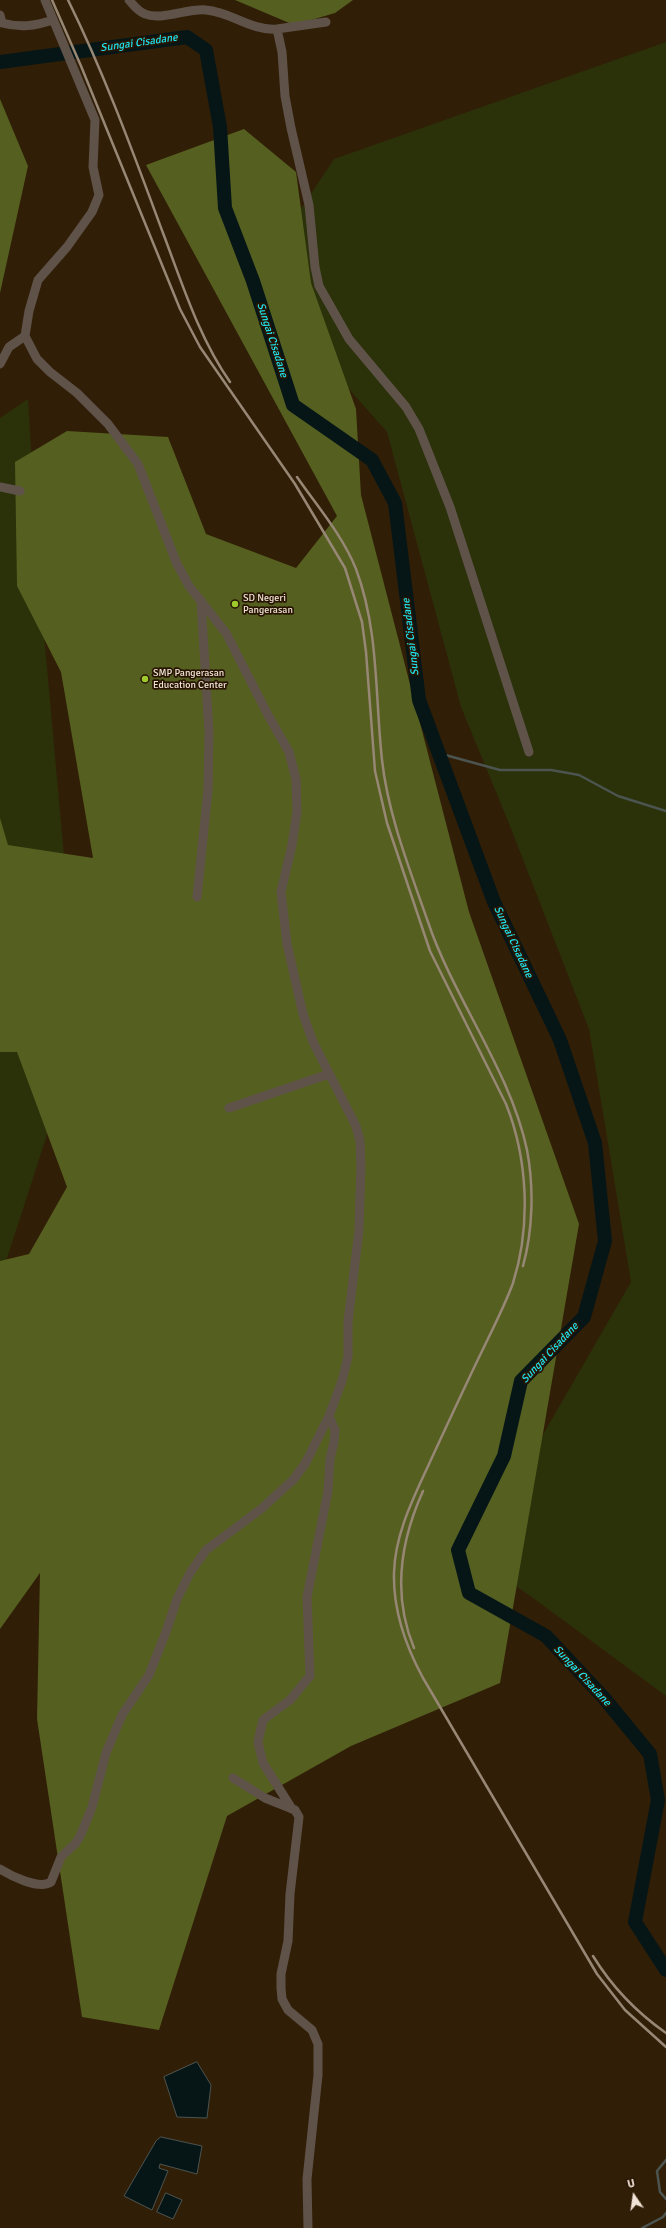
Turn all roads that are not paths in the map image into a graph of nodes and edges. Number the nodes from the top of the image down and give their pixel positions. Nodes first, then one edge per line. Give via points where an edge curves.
1 (45, 0) edge
2 (129, 0) edge
3 (0, 15) edge
4 (55, 22) junction
5 (326, 22) dead end
6 (277, 29) junction
7 (24, 336) junction
8 (0, 364) edge
9 (0, 487) edge
10 (20, 492) dead end
11 (201, 600) junction
12 (529, 752) dead end
13 (196, 897) dead end
14 (329, 1074) junction
15 (229, 1108) dead end
16 (329, 1416) junction
17 (233, 1778) dead end
18 (292, 1809) junction
19 (0, 1869) edge
20 (308, 2228) edge

1 - 4 street
2 - 6 street via 145,15 158,16 206,10 255,27
3 - 4 street via 2,23 18,27
4 - 7 street via 96,125 93,167 99,195 88,218 38,280
5 - 6 street
6 - 12 street via 283,57 285,96 309,205 319,286 349,339 406,407 418,429 450,507
7 - 8 street via 9,347
7 - 11 street via 37,359 94,410 138,464 172,555 189,586
9 - 10 street
11 - 13 street via 210,732 208,790
11 - 14 street via 226,633 292,760 296,778 296,826 282,883 281,909 303,1014
14 - 15 street
14 - 16 street via 356,1126 360,1140 361,1166 359,1230 348,1322 348,1357
16 - 18 street via 335,1430 334,1442 328,1491 307,1597 310,1676 290,1700 263,1720 258,1742 263,1763
16 - 19 street via 294,1480 261,1510 206,1550 190,1573 177,1599 149,1675 122,1715 106,1753 92,1807 81,1834 76,1843 61,1857 51,1882 30,1882
17 - 18 street via 265,1798
18 - 20 street via 299,1817 290,1894 288,1941 281,1974 281,1988 282,1999 288,2010 312,2030 318,2044 318,2075 307,2179

